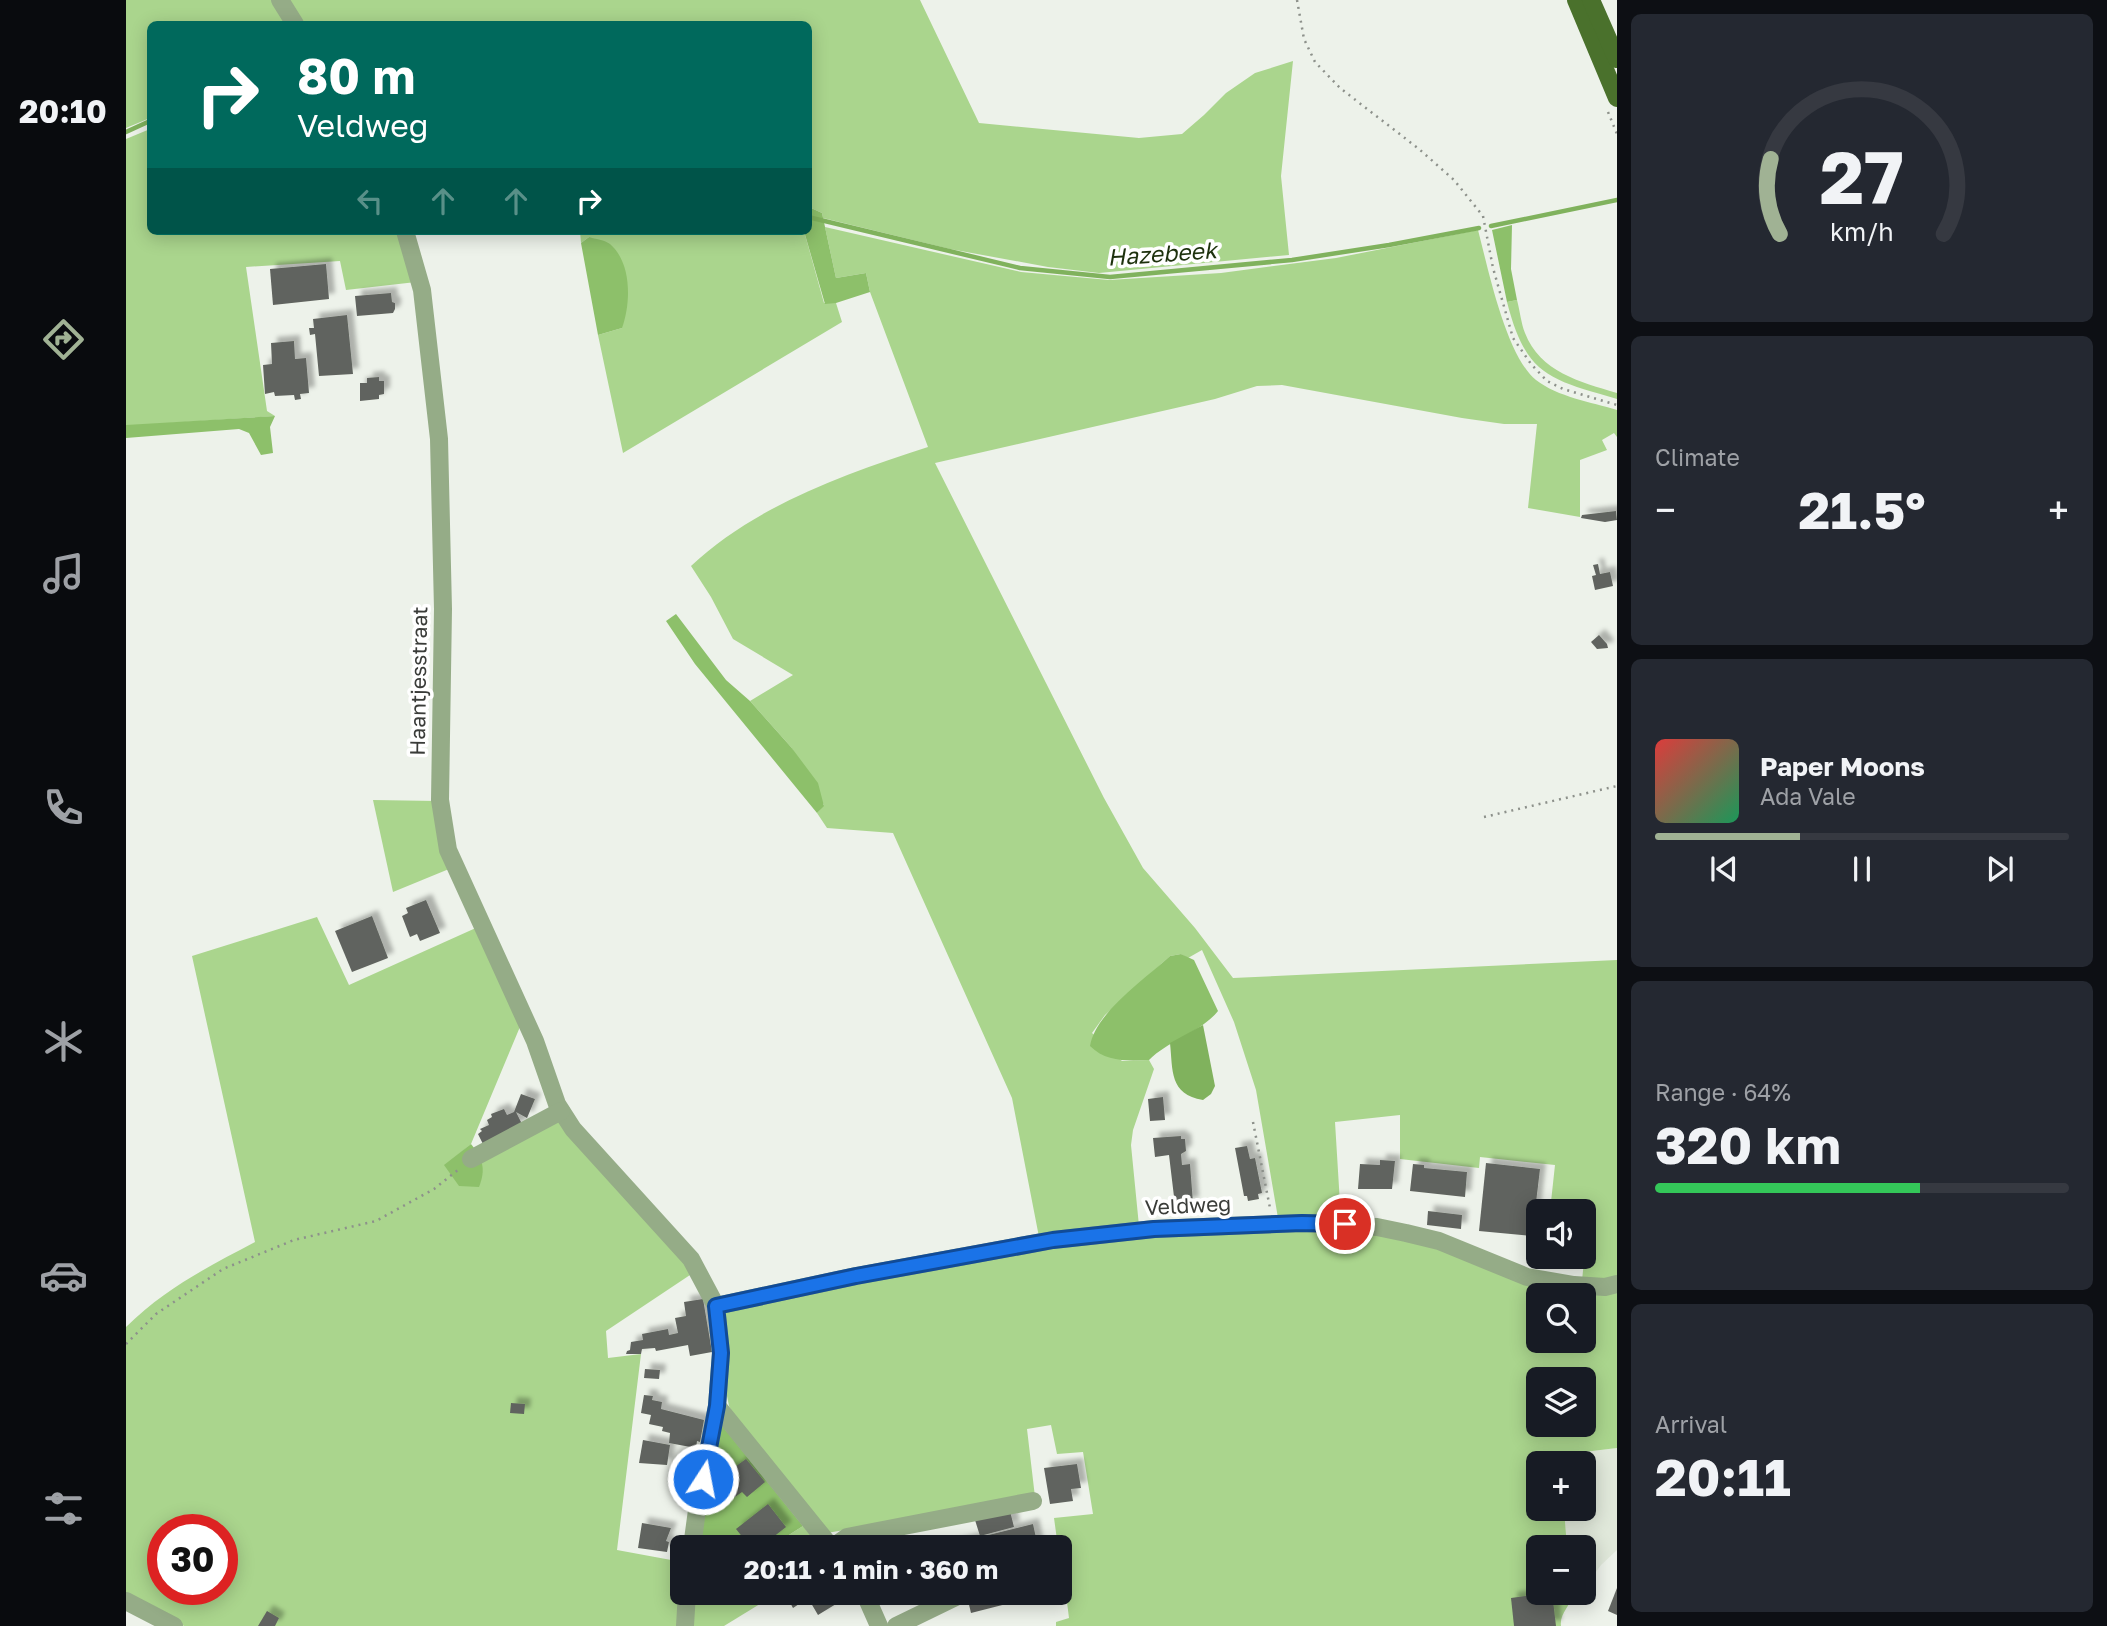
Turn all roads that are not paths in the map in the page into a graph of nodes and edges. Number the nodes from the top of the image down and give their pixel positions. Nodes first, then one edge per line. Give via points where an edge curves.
1 (280, 0) edge
2 (1576, 0) edge
3 (1591, 0) edge
4 (293, 21) edge
5 (1617, 59) edge
6 (1617, 98) edge
7 (406, 235) edge
8 (561, 1111) junction
9 (471, 1159) road end
10 (1617, 1284) edge
11 (716, 1306) junction
12 (717, 1406) junction
13 (1033, 1501) dead end
14 (694, 1535) edge
15 (822, 1535) edge
16 (857, 1535) edge
17 (126, 1601) edge
18 (686, 1605) edge
19 (870, 1605) edge
20 (939, 1605) edge
21 (174, 1626) edge
22 (685, 1626) edge
23 (879, 1626) edge
24 (896, 1626) edge

1 - 4 street
2 - 6 main road
3 - 5 main road
7 - 8 street, Haantjesstraat via 422,290 439,439 443,609 440,800 448,850 535,1041
8 - 9 street
8 - 11 street, Haantjesstraat via 691,1259
10 - 11 street, Veldweg via 1574,1285 1528,1277 1439,1241 1377,1227 1313,1224 1154,1229 1053,1240
11 - 12 street, Haantjesstraat via 721,1353
12 - 14 street, Haantjesstraat
12 - 15 street
13 - 16 street
17 - 21 street
18 - 22 street
19 - 23 street
20 - 24 street

